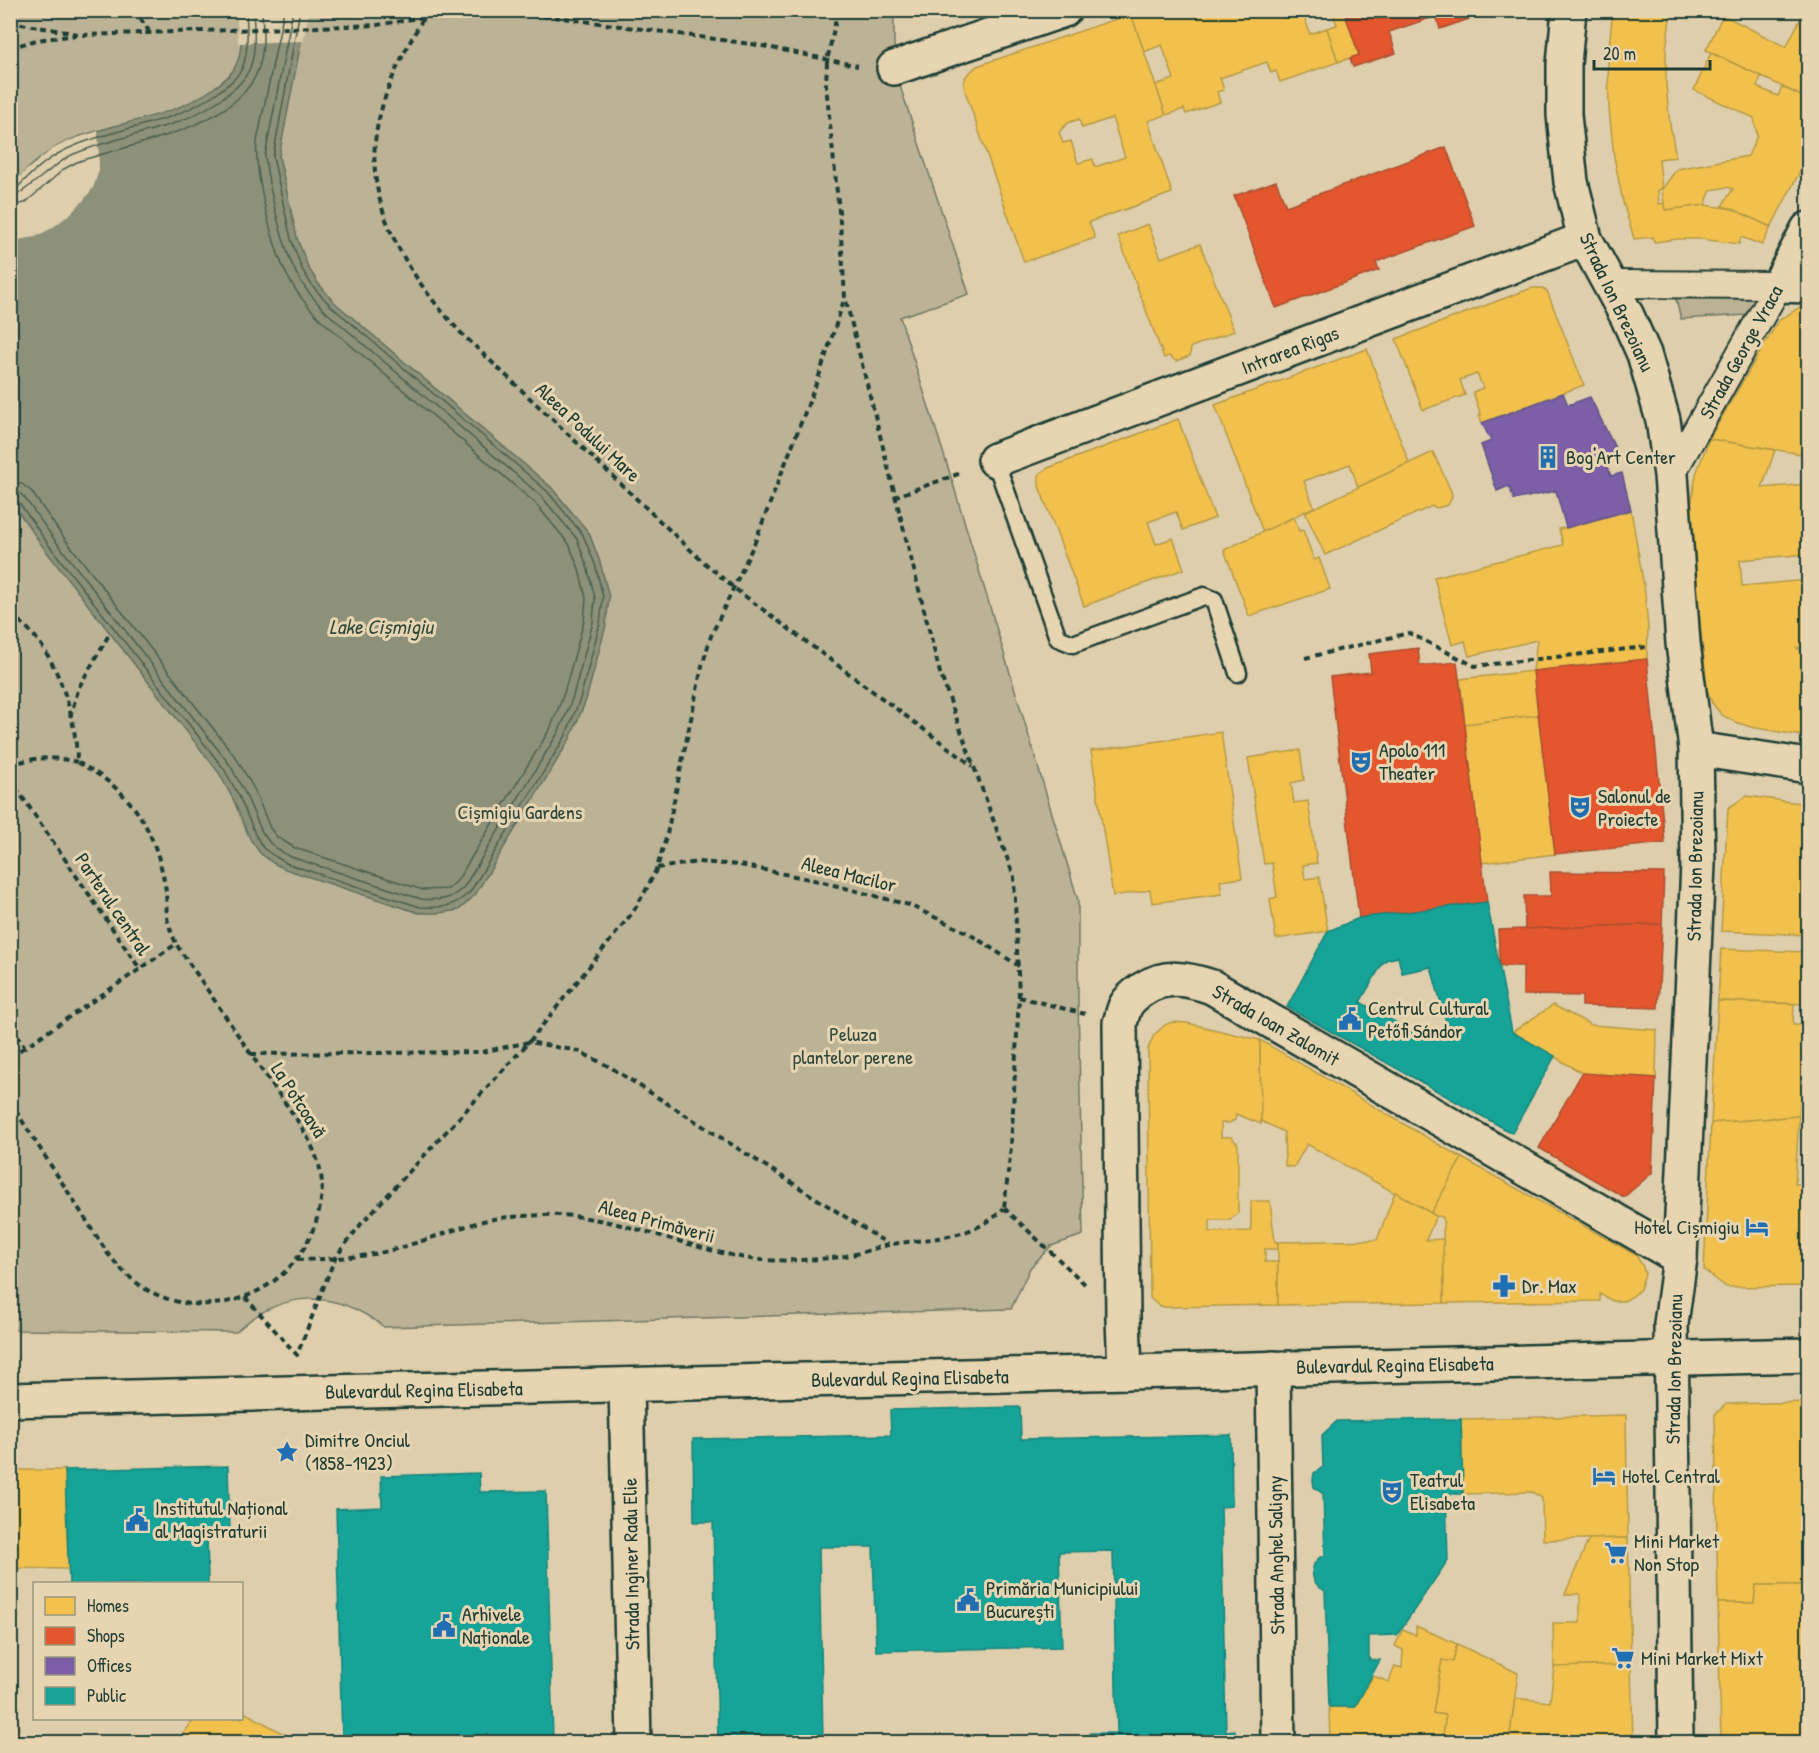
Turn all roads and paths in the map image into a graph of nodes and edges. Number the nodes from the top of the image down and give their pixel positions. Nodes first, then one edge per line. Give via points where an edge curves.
1 (134, 10) edge
2 (428, 10) edge
3 (549, 10) edge
4 (838, 10) edge
5 (1064, 10) edge
6 (1569, 10) edge
7 (424, 16) junction
8 (555, 17) junction
9 (10, 22) edge
10 (149, 32) junction
11 (84, 34) junction
12 (10, 48) edge
13 (827, 61) junction
14 (894, 68) joint
15 (1809, 228) edge
16 (1586, 239) junction
17 (1609, 284) junction
18 (1794, 286) edge
19 (845, 297) junction
20 (995, 460) junction
21 (1671, 475) junction
22 (894, 497) junction
23 (734, 588) junction
24 (10, 615) edge
25 (110, 633) dead end
26 (1683, 643) junction
27 (1305, 658) dead end
28 (1238, 674) dead end
29 (70, 718) junction
30 (1696, 749) junction
31 (77, 762) junction
32 (10, 765) edge
33 (1809, 766) edge
34 (974, 767) junction
35 (10, 779) edge
36 (657, 868) junction
37 (176, 944) junction
38 (1019, 967) junction
39 (140, 969) junction
40 (1019, 997) junction
41 (1120, 1023) junction
42 (10, 1026) edge
43 (529, 1042) junction
44 (24, 1047) junction
45 (251, 1054) junction
46 (10, 1056) edge
47 (10, 1102) edge
48 (1004, 1208) junction
49 (889, 1244) junction
50 (335, 1258) junction
51 (1680, 1258) junction
52 (297, 1260) junction
53 (245, 1297) junction
54 (1123, 1319) junction
55 (1809, 1355) edge
56 (1672, 1359) junction
57 (1273, 1368) junction
58 (1125, 1372) junction
59 (626, 1385) junction
60 (10, 1401) edge
61 (634, 1743) edge
62 (1278, 1743) edge
63 (1676, 1743) edge

1 - 10 path
2 - 7 path, Aleea Podului Mare
3 - 8 path
4 - 13 path
5 - 14 street
6 - 16 street, Strada Ion Brezoianu via 1564,64 1566,152
7 - 8 path via 479,13
7 - 10 path via 377,25
7 - 23 path, Aleea Podului Mare via 389,87 374,148 382,210 397,247 425,291 460,332
8 - 13 path via 758,45
9 - 11 path
10 - 11 path
11 - 12 path via 36,40
13 - 14 path
13 - 19 path
15 - 18 street, Strada George Vraca
16 - 17 street, Strada Ion Brezoianu
16 - 20 street, Intrarea Rigas
17 - 18 street
17 - 21 street, Strada Ion Brezoianu via 1628,316 1653,383
18 - 21 street, Strada George Vraca
19 - 22 path
19 - 23 path via 815,387
20 - 22 path
20 - 28 lane via 1058,638 1073,644 1204,596 1214,600
21 - 26 street, Strada Ion Brezoianu
22 - 34 path via 940,674
23 - 34 path, Aleea Podului Mare
23 - 36 path via 711,636 702,666
24 - 29 path via 34,634 49,655
25 - 29 path via 79,687
26 - 27 path via 1475,666 1409,633
26 - 30 street, Strada Ion Brezoianu
29 - 31 path
30 - 33 street
30 - 51 street, Strada Ion Brezoianu via 1698,864
31 - 32 path, La Potcoavă via 43,757
31 - 37 path, La Potcoavă via 119,789 146,823 160,861 167,920
34 - 38 path via 1014,877
35 - 39 path, Parterul central
36 - 38 path, Aleea Macilor via 698,862 740,865 909,905 968,933
36 - 43 path via 633,912
37 - 39 path
37 - 45 path, La Potcoavă
38 - 40 path
39 - 44 path, Parterul central
40 - 41 path
40 - 48 path
41 - 51 street, Strada Ioan Zalomit via 1125,1006 1150,985 1168,978 1212,987
41 - 54 street, Strada Ioan Zalomit
42 - 44 path
43 - 45 path via 482,1052
43 - 49 path via 578,1051 610,1067
43 - 50 path via 361,1224
44 - 46 path
45 - 52 path, La Potcoavă via 309,1139 321,1176 316,1224
47 - 53 path, La Potcoavă via 108,1254 142,1287 195,1304 224,1303
48 - 49 path, Aleea Primăverii via 994,1220 975,1229
48 - 54 path
49 - 50 path, Aleea Primăverii via 849,1256 754,1260 601,1221 545,1215 485,1221 386,1251
50 - 52 path, Aleea Primăverii
50 - 53 path via 297,1355
51 - 56 street, Strada Ion Brezoianu via 1671,1324
52 - 53 path, La Potcoavă via 265,1289
54 - 58 street, Strada Ioan Zalomit
55 - 56 street, Bulevardul Regina Elisabeta
56 - 57 street, Bulevardul Regina Elisabeta
56 - 63 street, Strada Ion Brezoianu
57 - 58 street, Bulevardul Regina Elisabeta
57 - 62 street, Strada Anghel Saligny
58 - 59 street, Bulevardul Regina Elisabeta
59 - 60 street, Bulevardul Regina Elisabeta
59 - 61 street, Strada Inginer Radu Elie

